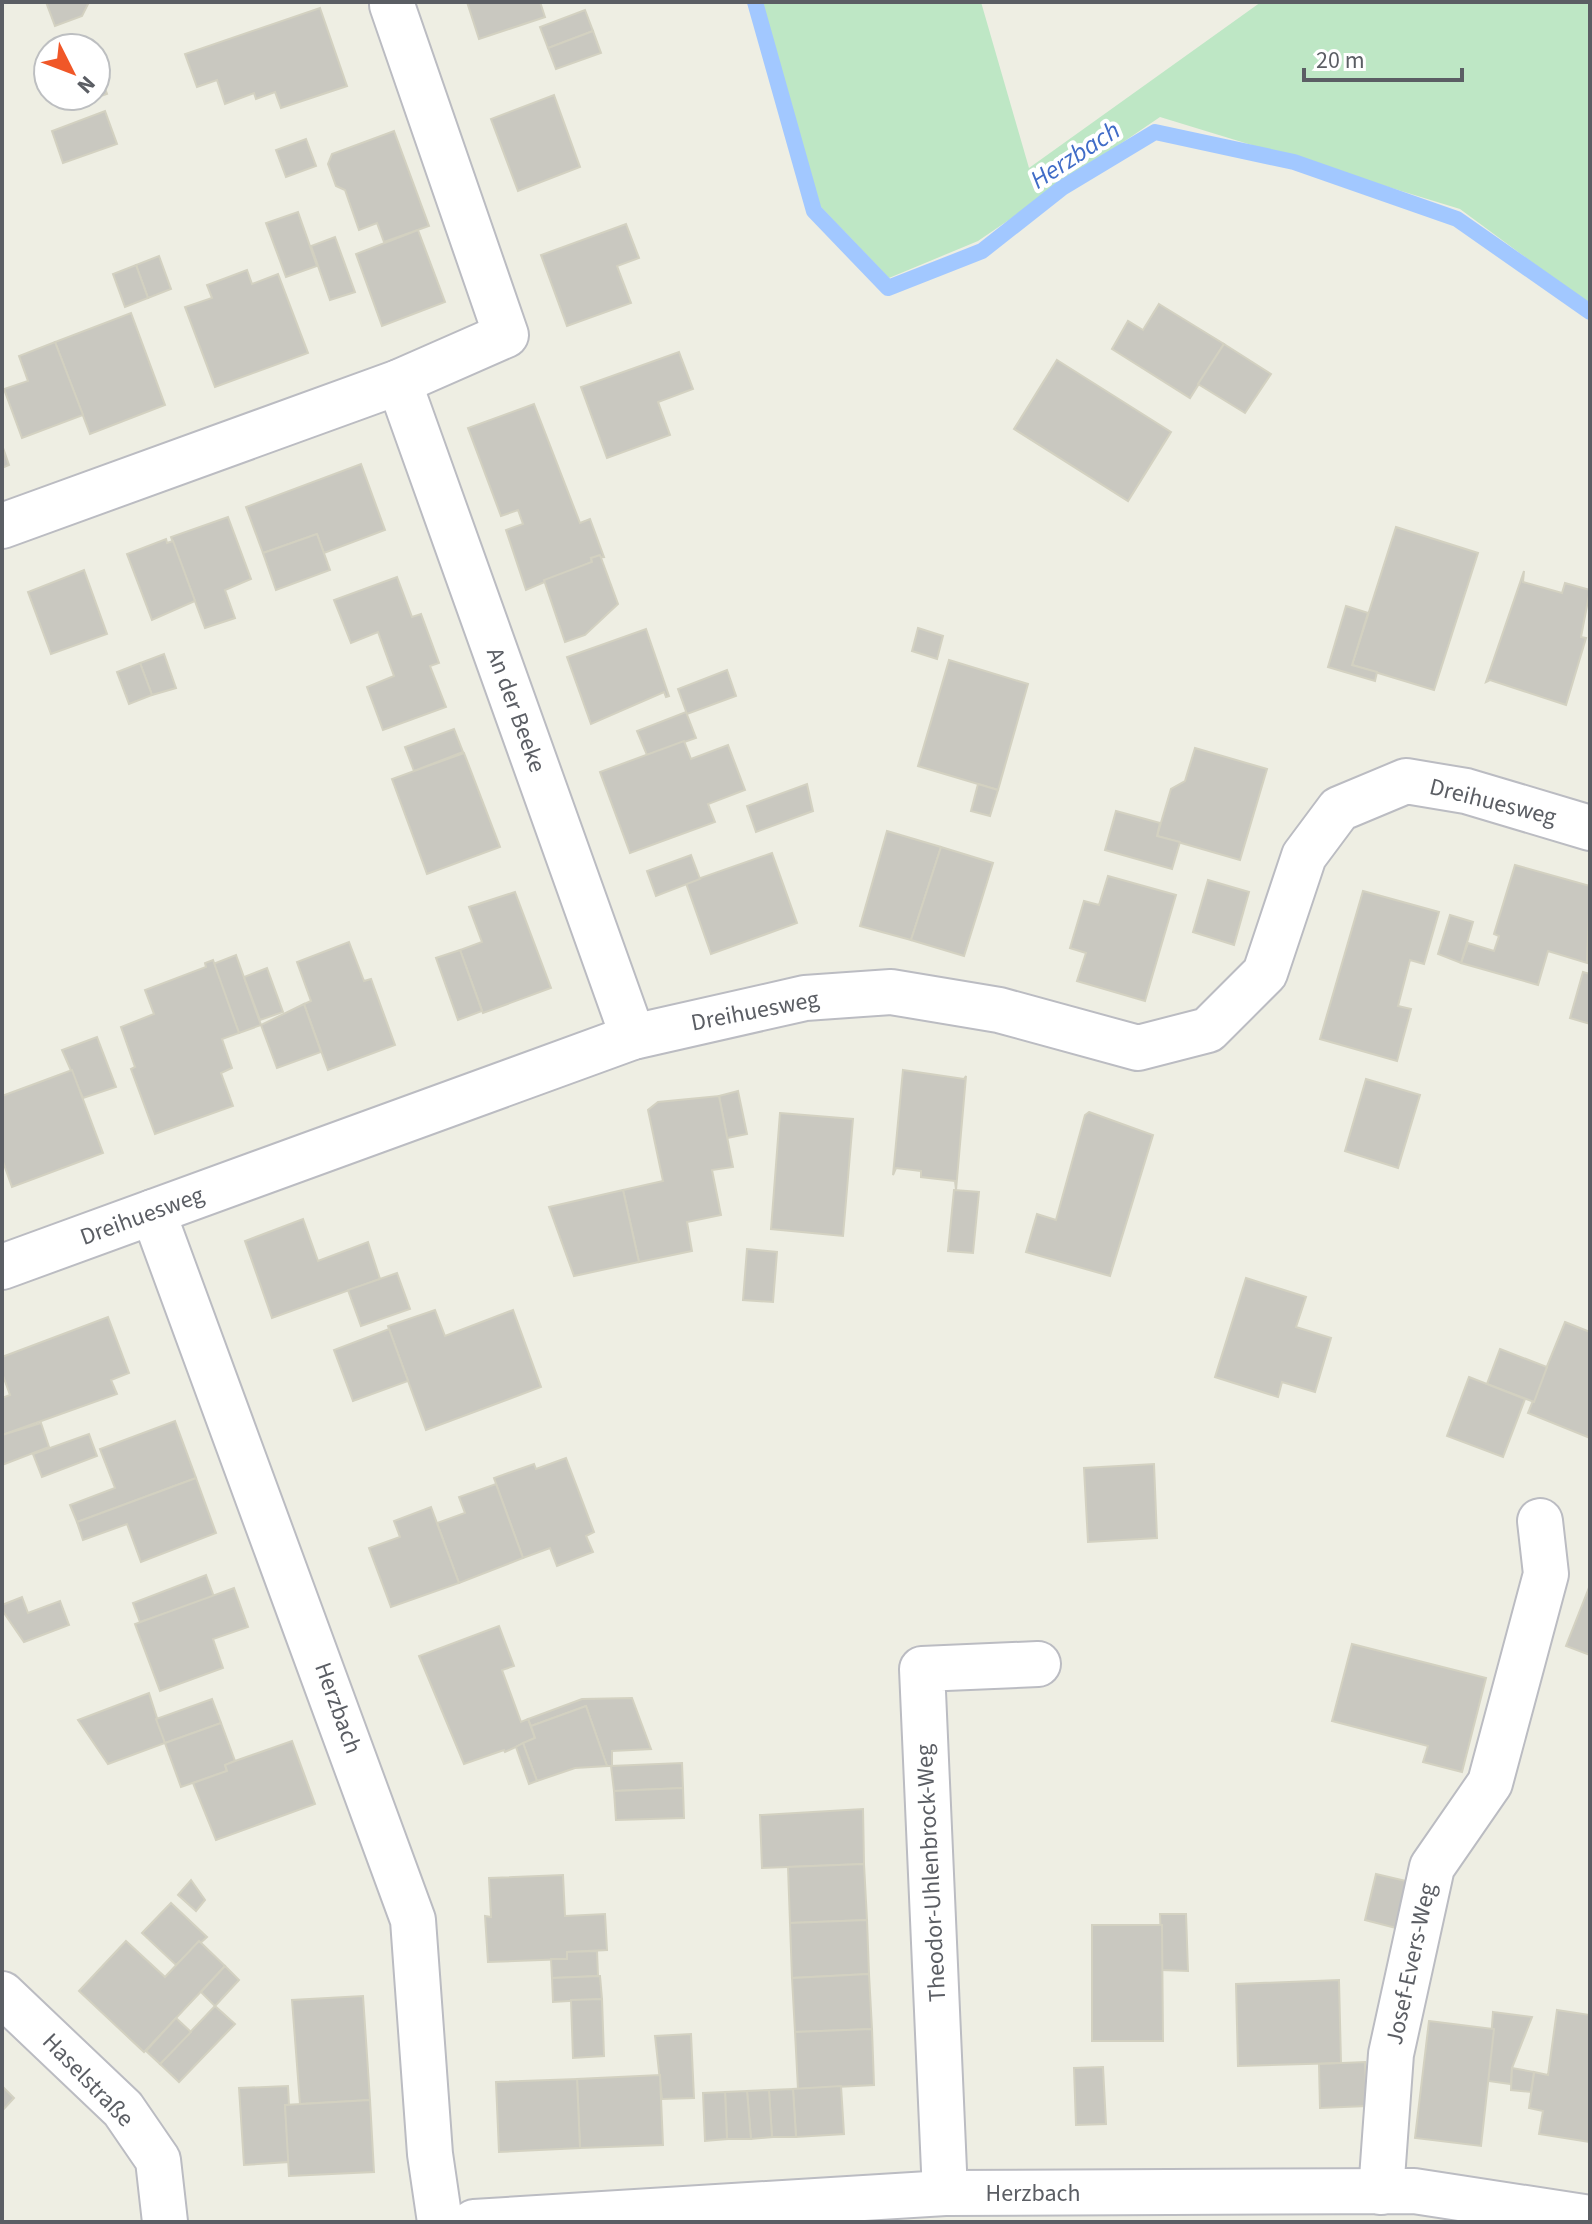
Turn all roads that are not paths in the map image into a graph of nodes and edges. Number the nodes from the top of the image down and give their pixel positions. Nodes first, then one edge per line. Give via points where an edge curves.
1 (392, 5) dead end
2 (399, 382) junction
3 (2, 526) edge
4 (1590, 828) edge
5 (633, 1037) junction
6 (153, 1212) junction
7 (2, 1267) edge
8 (1540, 1521) dead end
9 (1038, 1664) dead end
10 (2, 1994) edge
11 (1381, 2192) junction
12 (945, 2193) junction
13 (1590, 2218) edge
14 (165, 2222) edge
15 (440, 2222) edge
16 (474, 2222) edge

1 - 2 street via 506,335
2 - 3 street
2 - 5 street, An der Beeke
4 - 5 street, Dreihuesweg via 1466,791 1406,781 1339,809 1304,856 1265,973 1208,1030 1138,1048 999,1010 891,992 805,998
5 - 6 street, Dreihuesweg
6 - 7 street, Dreihuesweg
6 - 15 street, Herzbach via 413,1920
8 - 11 street, Josef-Evers-Weg via 1546,1574 1490,1783 1432,1867 1391,2054
9 - 12 street, Theodor-Uhlenbrock-Weg via 922,1669
10 - 14 street, Haselstraße via 123,2109 158,2160
11 - 12 street, Herzbach
11 - 13 street, Herzbach via 1414,2191
12 - 16 street, Herzbach

